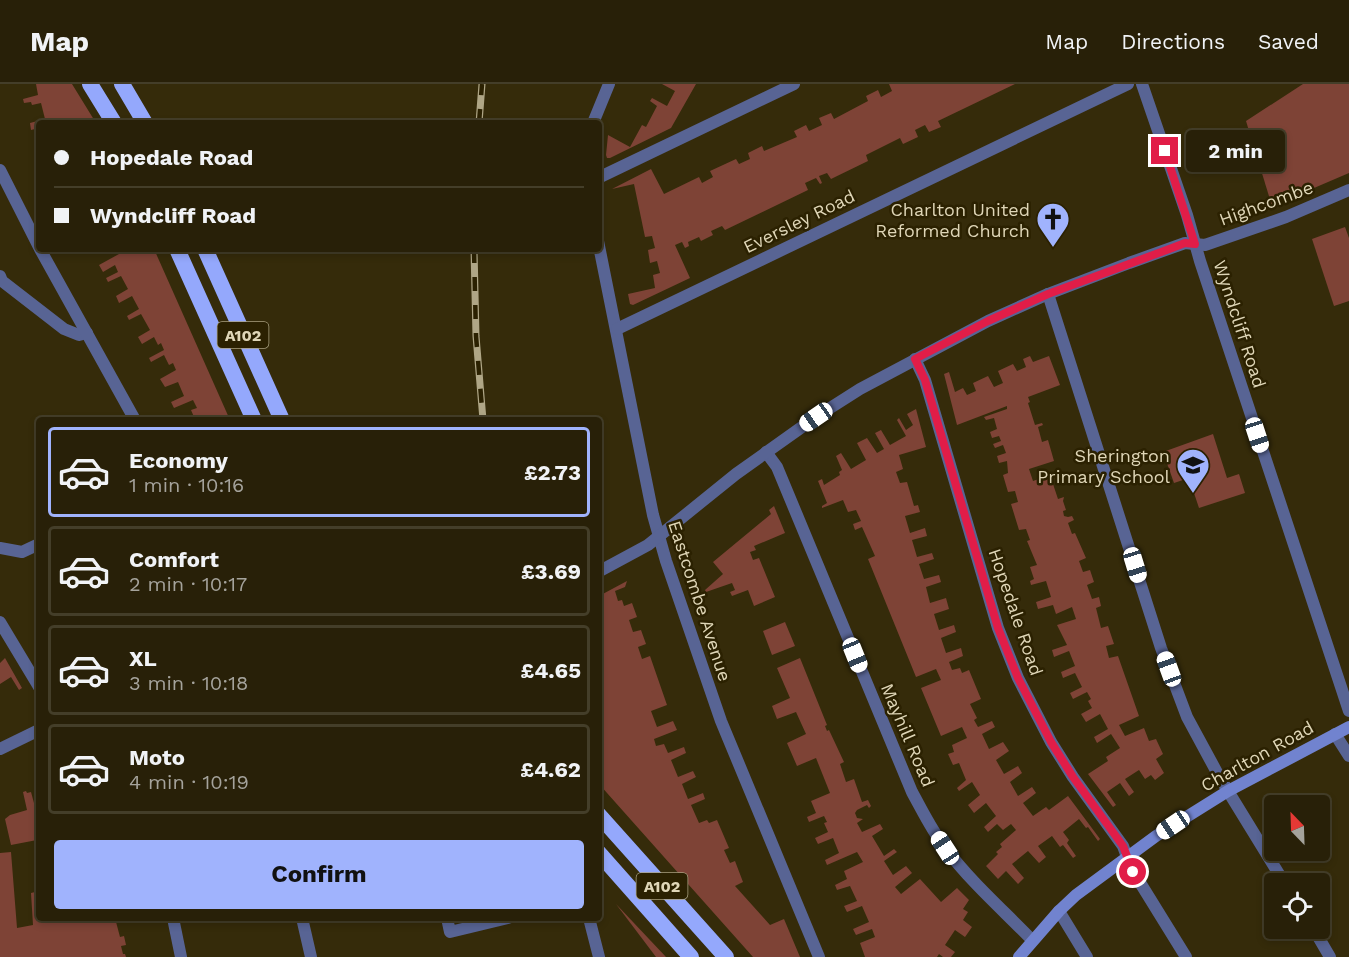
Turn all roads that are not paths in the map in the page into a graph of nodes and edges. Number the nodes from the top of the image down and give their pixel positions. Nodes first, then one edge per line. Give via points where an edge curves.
1 (90, 84) edge
2 (122, 84) edge
3 (609, 84) edge
4 (794, 84) edge
5 (1128, 84) edge
6 (1142, 84) edge
7 (112, 120) edge
8 (143, 120) edge
9 (594, 120) edge
10 (1, 174) edge
11 (602, 176) edge
12 (1349, 190) edge
13 (36, 240) edge
14 (1195, 244) junction
15 (42, 252) edge
16 (178, 252) edge
17 (206, 252) edge
18 (600, 252) edge
19 (0, 276) edge
20 (1048, 294) junction
21 (616, 329) junction
22 (87, 333) junction
23 (915, 359) junction
24 (133, 417) edge
25 (253, 417) edge
26 (281, 417) edge
27 (766, 452) junction
28 (659, 537) junction
29 (36, 545) edge
30 (0, 548) edge
31 (602, 570) edge
32 (0, 622) edge
33 (36, 682) edge
34 (1349, 711) edge
35 (1349, 727) edge
36 (36, 731) edge
37 (1335, 734) junction
38 (0, 749) edge
39 (1349, 756) edge
40 (1228, 791) junction
41 (602, 818) edge
42 (602, 857) edge
43 (1127, 857) junction
44 (1278, 873) edge
45 (1059, 911) junction
46 (174, 921) edge
47 (303, 921) edge
48 (448, 921) edge
49 (496, 921) edge
50 (590, 921) edge
51 (1319, 939) edge
52 (1032, 940) junction
53 (182, 957) edge
54 (311, 957) edge
55 (599, 957) edge
56 (691, 957) edge
57 (726, 957) edge
58 (819, 957) edge
59 (1019, 957) edge
60 (1087, 957) edge
61 (1186, 957) edge
62 (1330, 957) edge

1 - 7 highway
2 - 8 highway
3 - 9 street
4 - 11 street
5 - 21 street, Eversley Road
6 - 14 street, Wyndcliff Road
10 - 13 street
12 - 14 street, Highcombe via 1286,217
14 - 20 street, Highcombe via 1185,243
14 - 34 street, Wyndcliff Road
15 - 22 street
16 - 25 highway, A102
17 - 26 highway, A102
18 - 21 street, Eastcombe Avenue
19 - 22 street via 64,329 79,335
20 - 23 street, Highcombe
20 - 40 street via 1161,648 1187,717
21 - 28 street, Eastcombe Avenue
22 - 24 street
23 - 27 street, Highcombe via 860,389
23 - 43 street, Hopedale Road via 925,380 998,628 1018,678 1051,742
27 - 28 street, Highcombe
27 - 52 street, Mayhill Road via 777,467 928,822 945,848
28 - 31 street, Highcombe
28 - 58 street, Eastcombe Avenue via 721,721
29 - 30 street via 22,552
32 - 33 street
35 - 37 main road, Charlton Road
36 - 38 street
37 - 39 street
37 - 40 main road, Charlton Road
40 - 43 main road, Charlton Road
40 - 44 street
41 - 57 highway, A102
42 - 56 highway, A102
43 - 45 main road, Charlton Road
43 - 61 street, Hopedale Road
45 - 52 main road, Charlton Road
45 - 60 street
46 - 53 street
47 - 54 street
48 - 49 street via 450,932
50 - 55 street
51 - 62 street
52 - 59 main road, Charlton Road

